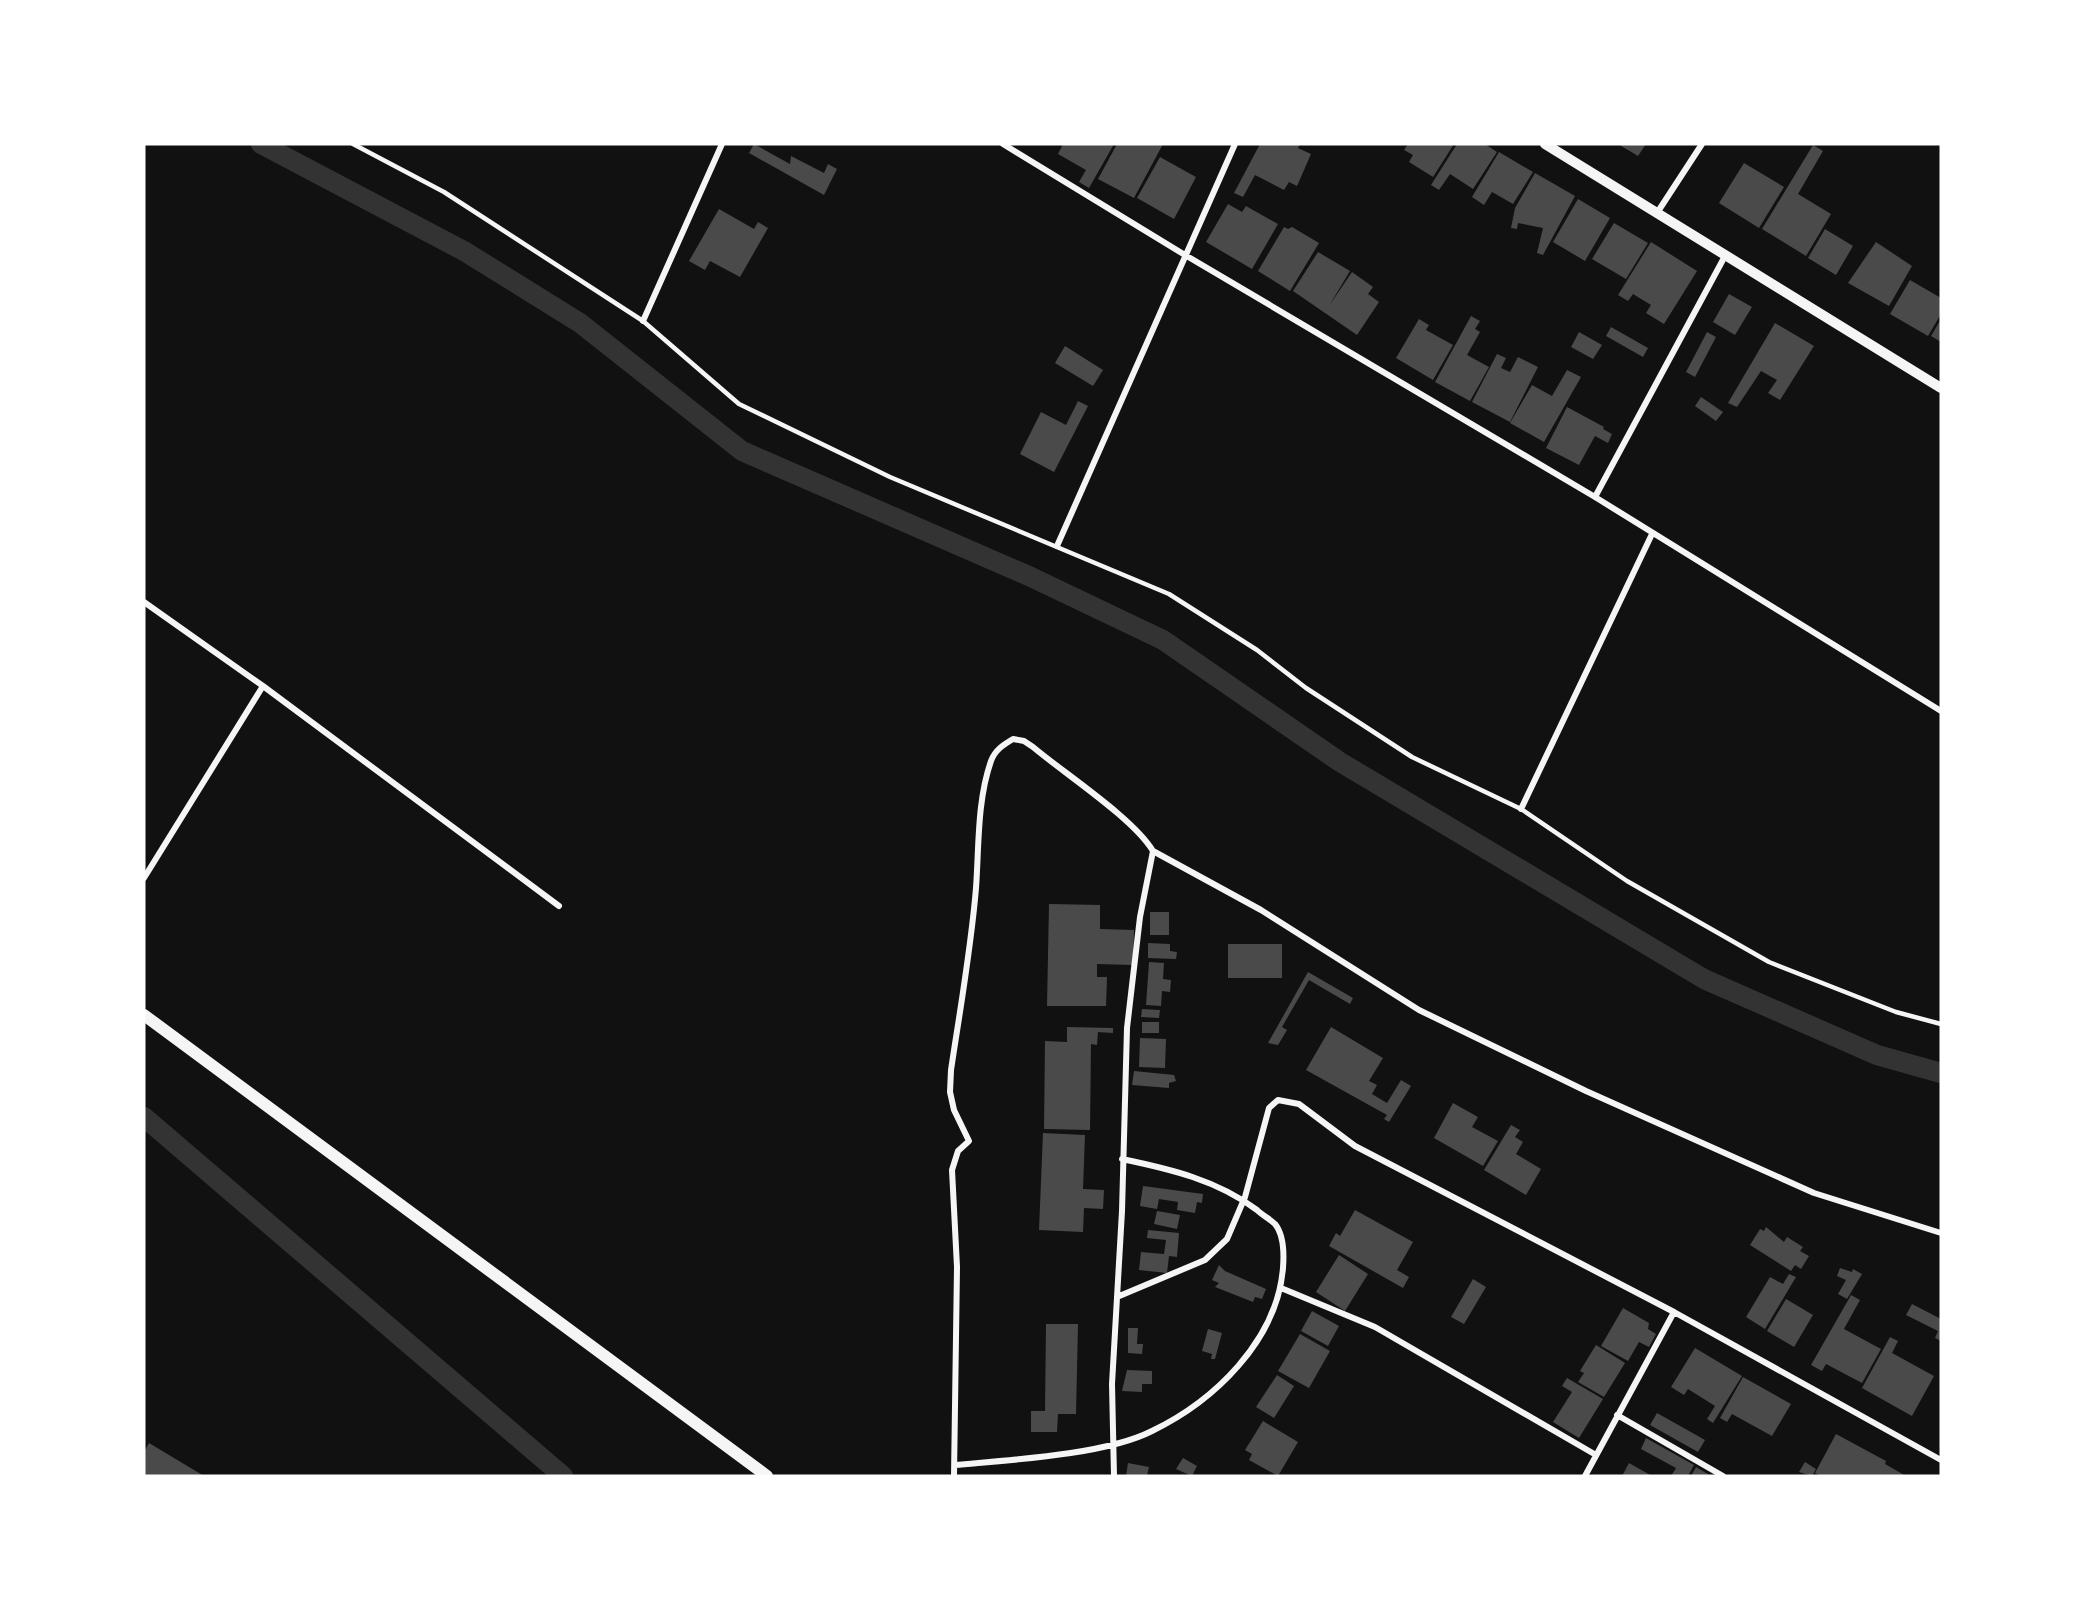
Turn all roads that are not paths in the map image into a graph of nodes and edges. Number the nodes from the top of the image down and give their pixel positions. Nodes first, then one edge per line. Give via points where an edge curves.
1 (353, 144) edge
2 (722, 144) edge
3 (1003, 144) edge
4 (1235, 144) edge
5 (1545, 144) edge
6 (1702, 144) edge
7 (1657, 213) junction
8 (1185, 255) junction
9 (1725, 256) junction
10 (643, 321) junction
11 (1941, 388) edge
12 (1595, 497) junction
13 (1652, 534) junction
14 (1057, 546) junction
15 (144, 602) edge
16 (263, 686) junction
17 (1941, 711) edge
18 (1521, 809) junction
19 (1154, 851) junction
20 (144, 878) edge
21 (559, 906) dead end
22 (144, 1015) edge
23 (1941, 1024) edge
24 (1122, 1159) junction
25 (1244, 1200) junction
26 (1941, 1233) edge
27 (1281, 1288) junction
28 (1117, 1297) junction
29 (1674, 1312) junction
30 (1617, 1415) junction
31 (1112, 1445) junction
32 (1596, 1455) junction
33 (1941, 1460) edge
34 (955, 1465) junction
35 (767, 1476) edge
36 (954, 1476) edge
37 (1114, 1476) edge
38 (1585, 1476) edge
39 (1723, 1476) edge

1 - 10 lane via 444,192
2 - 10 street
3 - 8 street
4 - 8 street
5 - 7 street
6 - 7 street
7 - 9 street
8 - 12 street
8 - 14 street
9 - 11 street
9 - 12 street
10 - 14 lane via 740,404 890,477
12 - 13 street
13 - 17 street
13 - 18 street
14 - 18 lane via 1169,594 1412,757
15 - 16 street
16 - 20 street
16 - 21 street
18 - 23 lane via 1627,881 1769,962 1896,1012
19 - 24 street via 1140,917 1127,1028
19 - 26 street via 1261,910 1419,1010 1586,1091 1814,1193
19 - 34 street via 1122,819 1024,741 1013,739 999,748 991,760 975,855 976,887 950,1092 969,1141 958,1151 952,1170 957,1267
22 - 35 main road
24 - 25 street via 1167,1168
24 - 28 street
25 - 27 street via 1276,1225 1284,1251
25 - 28 street via 1227,1239 1205,1260
25 - 29 street via 1269,1108 1278,1100 1288,1100 1355,1146
27 - 31 street via 1256,1344 1226,1379 1186,1412 1150,1432
27 - 32 street via 1375,1327
28 - 31 street
29 - 30 street
29 - 33 street
30 - 32 street
30 - 39 street
31 - 34 street
31 - 37 street
32 - 38 street
34 - 36 street

